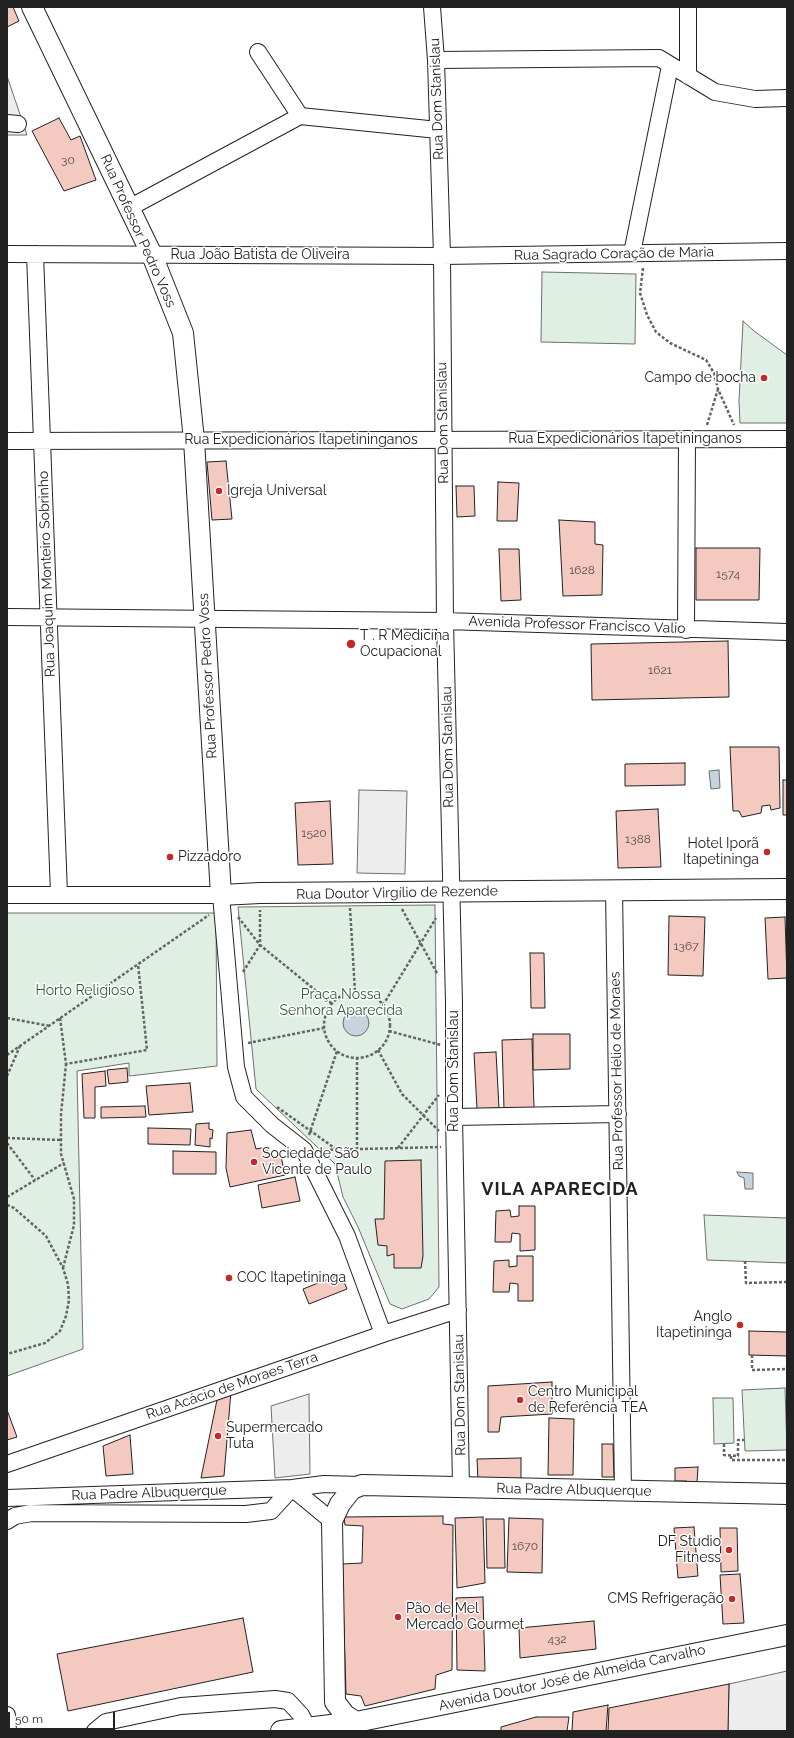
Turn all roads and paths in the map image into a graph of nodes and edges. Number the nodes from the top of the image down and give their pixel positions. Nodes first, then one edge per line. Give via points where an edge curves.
1 (32, 7) edge
2 (432, 7) edge
3 (688, 7) edge
4 (258, 52) dead end
5 (436, 60) junction
6 (670, 66) junction
7 (688, 76) junction
8 (787, 98) edge
9 (300, 116) junction
10 (438, 130) junction
11 (129, 208) junction
12 (787, 251) edge
13 (638, 253) junction
14 (7, 254) edge
15 (36, 254) junction
16 (152, 255) junction
17 (442, 256) junction
18 (718, 389) junction
19 (695, 439) junction
20 (741, 439) junction
21 (787, 439) edge
22 (42, 440) junction
23 (194, 440) junction
24 (444, 440) junction
25 (7, 441) edge
26 (7, 617) edge
27 (49, 617) junction
28 (204, 618) junction
29 (445, 621) junction
30 (686, 630) junction
31 (787, 632) edge
32 (787, 889) edge
33 (614, 890) junction
34 (452, 892) junction
35 (260, 893) junction
36 (349, 893) junction
37 (393, 893) junction
38 (59, 894) junction
39 (7, 895) edge
40 (221, 901) junction
41 (260, 945) junction
42 (422, 945) junction
43 (138, 964) junction
44 (439, 977) dead end
45 (355, 992) junction
46 (229, 993) junction
47 (332, 1003) junction
48 (383, 1005) junction
49 (7, 1018) edge
50 (60, 1018) junction
51 (50, 1026) junction
52 (324, 1028) junction
53 (389, 1031) junction
54 (20, 1046) junction
55 (234, 1046) junction
56 (454, 1049) junction
57 (378, 1050) junction
58 (337, 1051) junction
59 (7, 1055) edge
60 (357, 1057) junction
61 (66, 1064) junction
62 (454, 1075) junction
63 (7, 1076) edge
64 (272, 1103) dead end
65 (618, 1114) junction
66 (423, 1115) junction
67 (454, 1118) junction
68 (310, 1131) junction
69 (7, 1138) edge
70 (61, 1140) junction
71 (7, 1143) edge
72 (455, 1147) junction
73 (398, 1148) junction
74 (358, 1149) junction
75 (304, 1150) junction
76 (336, 1150) junction
77 (64, 1163) junction
78 (35, 1180) junction
79 (7, 1197) edge
80 (7, 1205) edge
81 (745, 1262) dead end
82 (63, 1268) junction
83 (787, 1282) edge
84 (458, 1310) junction
85 (383, 1334) junction
86 (7, 1354) edge
87 (752, 1355) dead end
88 (787, 1369) edge
89 (744, 1440) dead end
90 (724, 1444) dead end
91 (731, 1456) junction
92 (787, 1460) edge
93 (7, 1464) edge
94 (362, 1485) junction
95 (461, 1487) junction
96 (292, 1488) junction
97 (623, 1491) junction
98 (787, 1494) edge
99 (8, 1497) edge
100 (7, 1521) edge
101 (332, 1522) junction
102 (787, 1635) edge
103 (335, 1702) junction
104 (7, 1715) edge
105 (356, 1722) junction
106 (330, 1728) edge
107 (308, 1729) edge
108 (8, 1731) edge
109 (95, 1731) edge
110 (281, 1731) edge

1 - 11 main road, Rua Professor Pedro Voss
2 - 5 street, Rua Dom Stanislau
3 - 7 street
4 - 9 street
5 - 6 street via 659,58
5 - 10 street, Rua Dom Stanislau
6 - 7 street
6 - 13 street
7 - 8 street via 715,92 755,99
9 - 10 street
9 - 11 street
10 - 17 street, Rua Dom Stanislau
11 - 16 main road, Rua Professor Pedro Voss
12 - 13 street, Rua Sagrado Coração de Maria
13 - 17 street, Rua Sagrado Coração de Maria
13 - 18 path via 640,294 656,332 670,343 706,360 714,373
14 - 15 street, Rua João Batista de Oliveira
15 - 16 street, Rua João Batista de Oliveira
15 - 22 street, Rua Joaquim Monteiro Sobrinho
16 - 17 street, Rua João Batista de Oliveira
16 - 23 main road, Rua Professor Pedro Voss via 183,333
17 - 24 street, Rua Dom Stanislau
18 - 19 path
18 - 20 path
19 - 20 street, Rua Expedicionários Itapetininganos
19 - 24 street, Rua Expedicionários Itapetininganos
19 - 30 street
20 - 21 street, Rua Expedicionários Itapetininganos
22 - 23 street, Rua Expedicionários Itapetininganos
22 - 25 street, Rua Expedicionários Itapetininganos
22 - 27 street, Rua Joaquim Monteiro Sobrinho
23 - 24 street, Rua Expedicionários Itapetininganos
23 - 28 main road, Rua Professor Pedro Voss
24 - 29 street, Rua Dom Stanislau
26 - 27 street, Avenida Professor Francisco Valio
27 - 28 street, Avenida Professor Francisco Valio
27 - 38 street, Rua Joaquim Monteiro Sobrinho
28 - 29 street, Avenida Professor Francisco Valio
28 - 40 main road, Rua Professor Pedro Voss
29 - 30 street, Avenida Professor Francisco Valio
29 - 34 street, Rua Dom Stanislau
30 - 31 street, Avenida Professor Francisco Valio
32 - 33 main road, Rua Doutor Virgílio de Rezende
33 - 34 main road, Rua Doutor Virgílio de Rezende
33 - 65 street, Rua Professor Hélio de Moraes
34 - 37 main road, Rua Doutor Virgílio de Rezende
34 - 42 path
34 - 56 street, Rua Dom Stanislau
35 - 36 main road, Rua Doutor Virgílio de Rezende
35 - 40 main road, Rua Doutor Virgílio de Rezende
35 - 41 path
36 - 37 main road, Rua Doutor Virgílio de Rezende
36 - 45 path
37 - 42 path
38 - 39 street, Rua Doutor Virgílio de Rezende
38 - 40 street, Rua Doutor Virgílio de Rezende
40 - 41 path
40 - 43 path
40 - 46 street, Rua Professor Pedro Voss
41 - 46 path
41 - 47 path
42 - 44 path
42 - 48 path
43 - 50 path
43 - 61 path via 147,1050
45 - 47 path via 338,997
45 - 48 path via 370,995
46 - 55 street, Rua Professor Pedro Voss
47 - 52 path via 324,1019
48 - 53 path via 387,1013
49 - 51 path
50 - 51 path
50 - 61 path
51 - 54 path
52 - 55 path
52 - 58 path via 328,1041
53 - 56 path
53 - 57 path
54 - 59 path
54 - 63 path
55 - 75 street, Rua Professor Pedro Voss via 236,1067 244,1097 272,1125
56 - 62 street, Rua Dom Stanislau
57 - 60 path
57 - 66 path via 402,1094
58 - 60 path via 346,1056
58 - 68 path
60 - 74 path
61 - 70 path
62 - 66 path
62 - 67 street, Rua Dom Stanislau
64 - 68 path
65 - 67 street
65 - 97 street, Rua Professor Hélio de Moraes
66 - 72 path
66 - 73 path
67 - 72 street, Rua Dom Stanislau
68 - 75 path
68 - 76 path
69 - 70 path
70 - 77 path
71 - 78 path
72 - 73 path
72 - 84 street, Rua Dom Stanislau
73 - 74 path
74 - 76 path
75 - 76 path
75 - 85 street, Rua Professor Pedro Voss via 347,1236
77 - 78 path
77 - 82 path via 74,1199 74,1225
78 - 79 path
80 - 82 path via 14,1208 46,1236
81 - 83 path via 746,1282
82 - 86 path via 69,1300 60,1331 44,1343
84 - 85 street, Rua Acácio de Moraes Terra
84 - 95 street, Rua Dom Stanislau
85 - 93 street, Rua Acácio de Moraes Terra
87 - 88 path via 752,1370
89 - 91 path via 738,1440 738,1456
90 - 91 path via 724,1455
91 - 92 path via 731,1460
94 - 95 main road, Rua Padre Albuquerque
94 - 96 street, Rua Padre Albuquerque via 311,1485
94 - 101 main road via 352,1489 346,1496
95 - 97 main road, Rua Padre Albuquerque
96 - 99 street, Rua Padre Albuquerque
96 - 100 street via 271,1511 246,1514 32,1513 15,1516
96 - 101 street
97 - 98 main road, Rua Padre Albuquerque
101 - 103 main road
102 - 105 main road, Avenida Doutor José de Almeida Carvalho
103 - 105 main road via 345,1715
103 - 106 main road
104 - 108 street
105 - 106 main road, Avenida Doutor José de Almeida Carvalho
106 - 107 main road, Avenida Doutor José de Almeida Carvalho
107 - 109 street via 301,1715 288,1702 275,1699 181,1706 106,1722
107 - 110 main road, Avenida Doutor José de Almeida Carvalho

